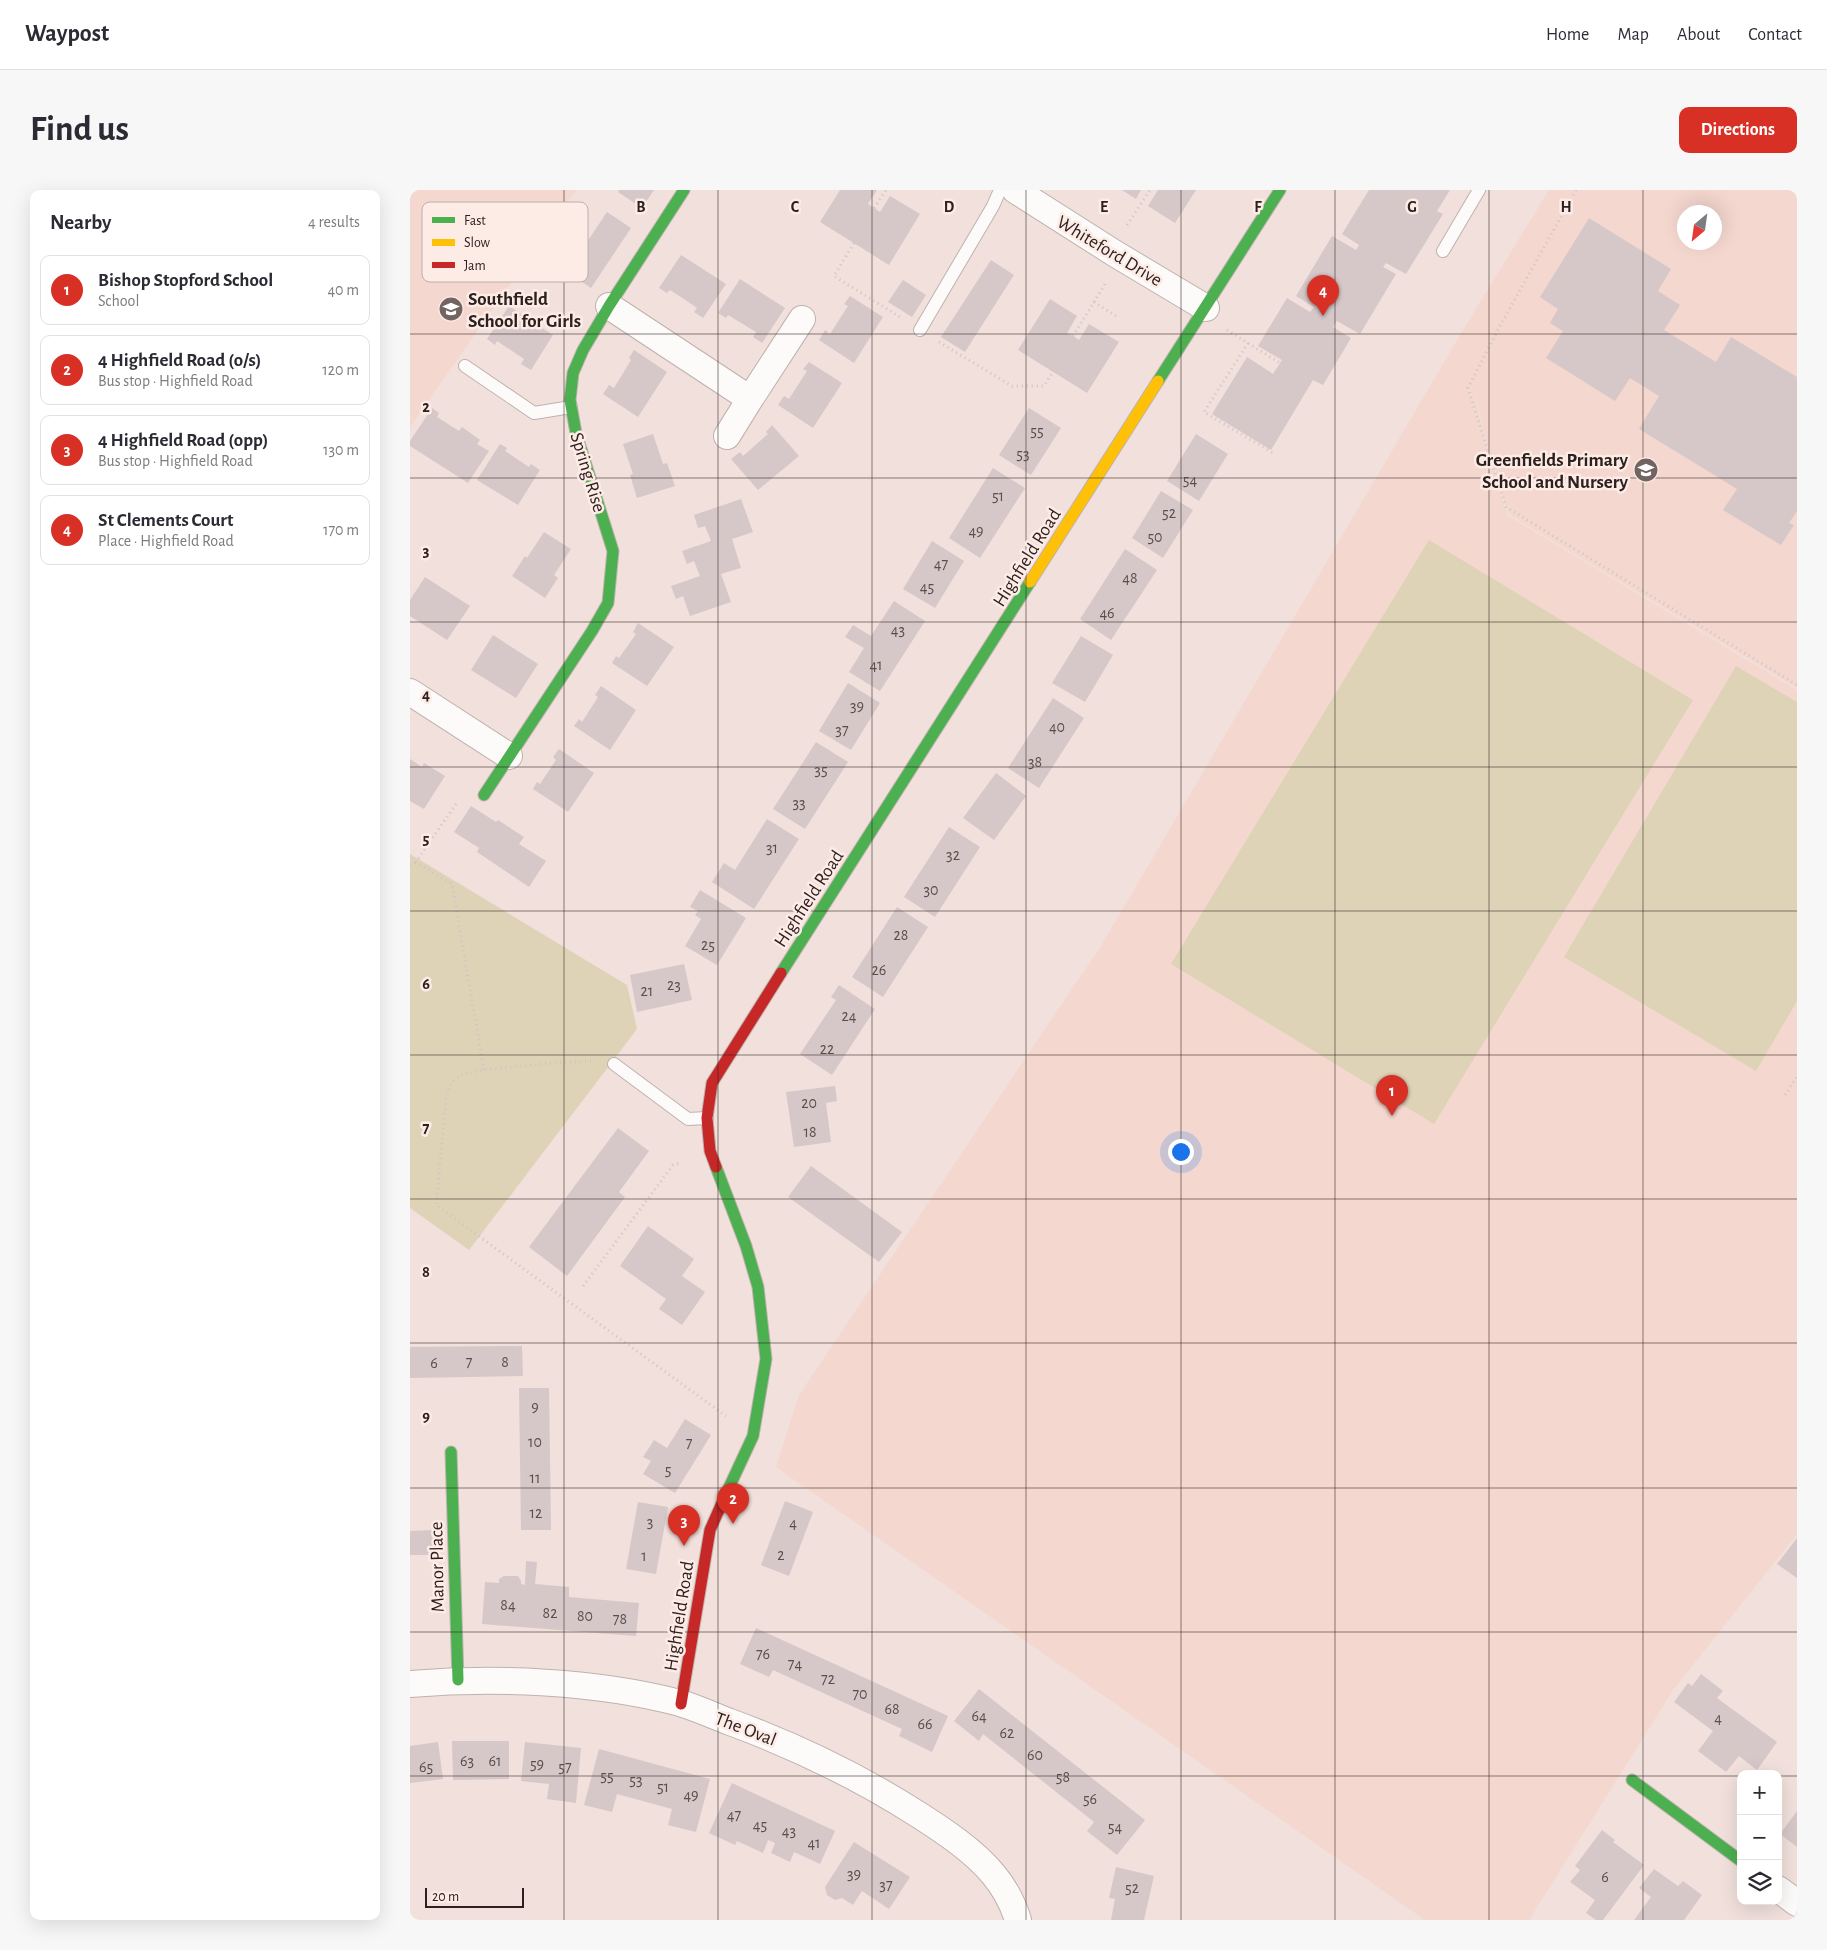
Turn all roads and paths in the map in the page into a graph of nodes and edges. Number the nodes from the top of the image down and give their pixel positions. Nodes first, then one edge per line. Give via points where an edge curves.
1 (684, 190) edge
2 (886, 190) edge
3 (1000, 190) edge
4 (1015, 190) edge
5 (1150, 190) edge
6 (1280, 190) edge
7 (1479, 190) edge
8 (1576, 190) edge
9 (874, 208) dead end
10 (1125, 229) dead end
11 (854, 243) dead end
12 (1443, 251) dead end
13 (1108, 278) dead end
14 (1094, 302) junction
15 (610, 306) junction
16 (1213, 317) junction
17 (1119, 318) dead end
18 (802, 319) dead end
19 (920, 330) junction
20 (1073, 336) dead end
21 (1248, 343) junction
22 (1280, 363) dead end
23 (465, 366) dead end
24 (1053, 372) dead end
25 (750, 399) junction
26 (572, 406) junction
27 (727, 436) dead end
28 (1273, 453) dead end
29 (1797, 685) edge
30 (410, 692) edge
31 (509, 756) junction
32 (484, 795) joint
33 (416, 862) junction
34 (410, 866) edge
35 (614, 1064) joint
36 (484, 1070) junction
37 (1797, 1077) edge
38 (1786, 1095) dead end
39 (707, 1118) junction
40 (681, 1163) dead end
41 (583, 1286) dead end
42 (732, 1420) dead end
43 (451, 1452) dead end
44 (458, 1680) junction
45 (410, 1684) edge
46 (681, 1704) junction
47 (1632, 1780) dead end
48 (1740, 1860) edge
49 (1782, 1892) edge
50 (1797, 1903) edge
51 (1018, 1920) edge

1 - 15 street, Spring Rise
2 - 9 path
3 - 19 lane
4 - 16 street, Whiteford Drive
5 - 10 path
6 - 16 street, Highfield Road
7 - 12 lane
8 - 29 path via 1468,388 1506,507
11 - 19 path via 834,276
13 - 14 path
14 - 17 path
14 - 20 path
15 - 25 street
15 - 26 street, Spring Rise via 583,350 574,373
16 - 21 path
16 - 39 street, Highfield Road via 728,1055 712,1083
18 - 25 street
19 - 24 path via 1012,386 1044,386
21 - 22 path
21 - 28 path via 1204,412
23 - 26 lane via 534,413
25 - 27 street
26 - 31 street, Spring Rise via 576,433 613,551 608,603
30 - 31 street
31 - 32 street, Spring Rise
32 - 33 path via 469,785
33 - 34 path
33 - 36 path via 452,884
35 - 36 path via 600,1060
35 - 39 lane via 688,1119
36 - 42 path via 463,1074 451,1083 448,1090 436,1205
37 - 38 path
39 - 46 street, Highfield Road via 710,1151 758,1287 766,1359 753,1436 710,1530
40 - 41 path via 674,1165
43 - 44 street, Manor Place
44 - 45 street, The Oval
44 - 46 street, The Oval via 565,1685
46 - 51 street, The Oval via 804,1751 890,1797 945,1832 993,1874 1013,1904
47 - 48 street
49 - 50 street

